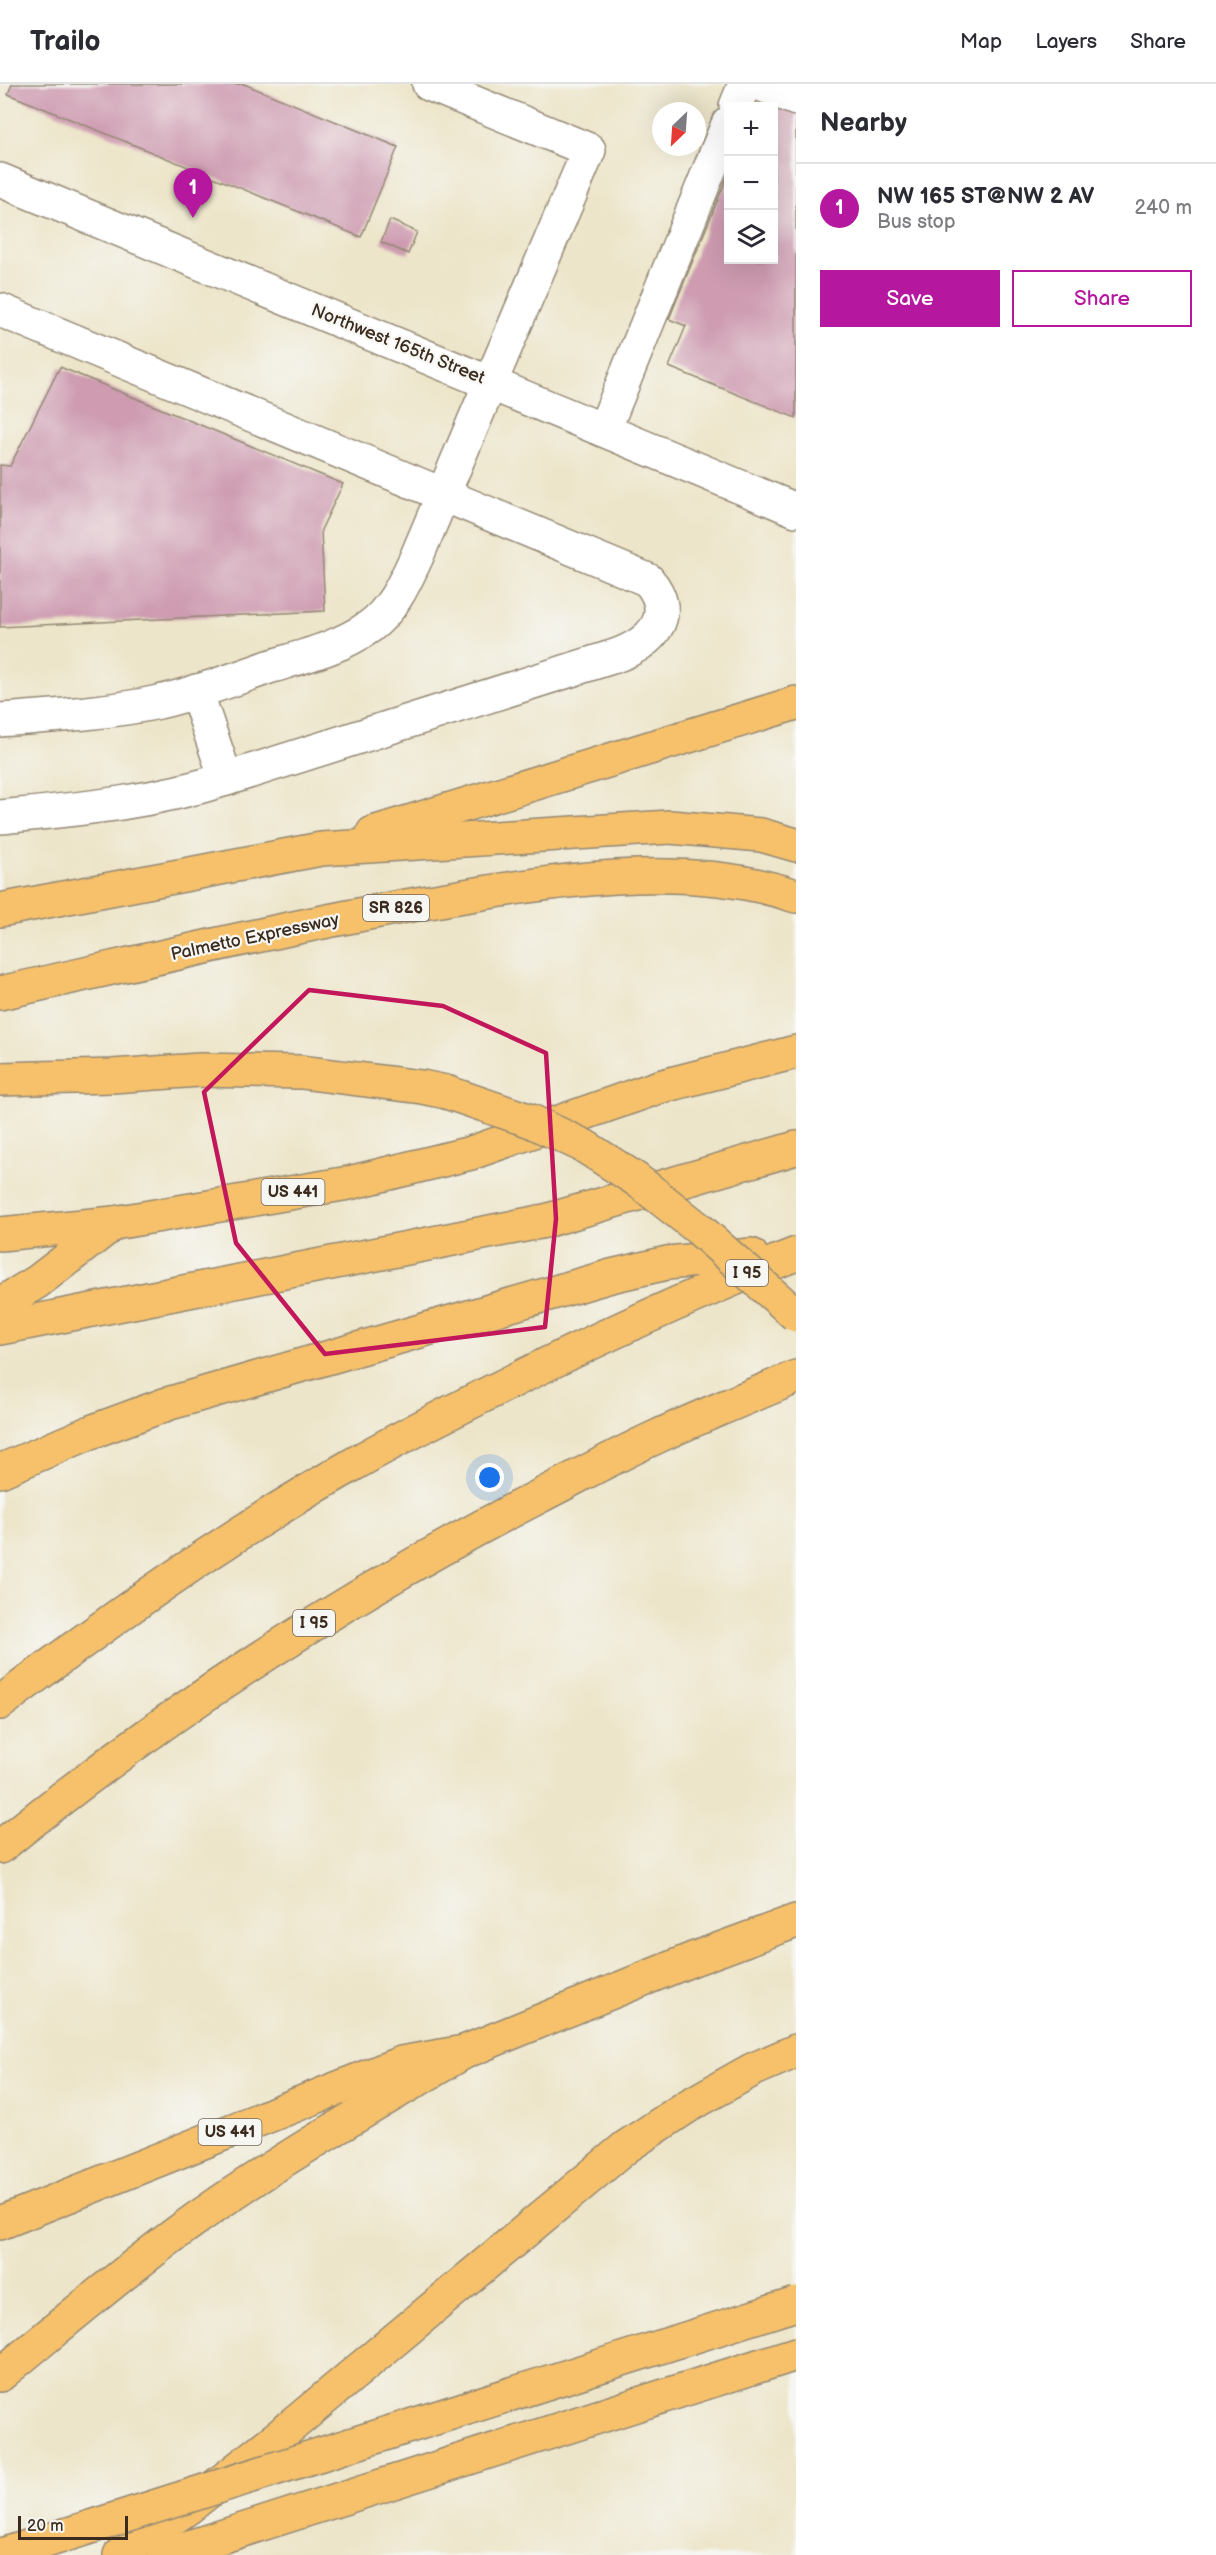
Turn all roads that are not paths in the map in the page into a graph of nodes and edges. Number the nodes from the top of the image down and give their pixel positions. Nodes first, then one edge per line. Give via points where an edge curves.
1 (429, 84) edge
2 (745, 84) edge
3 (760, 84) edge
4 (796, 99) edge
5 (738, 102) edge
6 (724, 136) edge
7 (0, 180) edge
8 (0, 310) edge
9 (491, 383) junction
10 (604, 430) junction
11 (443, 494) junction
12 (796, 510) edge
13 (196, 691) junction
14 (796, 704) edge
15 (0, 720) edge
16 (226, 779) junction
17 (0, 816) edge
18 (796, 845) edge
19 (321, 849) junction
20 (796, 896) edge
21 (0, 910) edge
22 (0, 993) edge
23 (796, 1052) edge
24 (0, 1079) edge
25 (796, 1148) edge
26 (114, 1223) junction
27 (0, 1234) edge
28 (796, 1252) edge
29 (0, 1304) edge
30 (796, 1315) edge
31 (0, 1328) edge
32 (796, 1377) edge
33 (0, 1471) edge
34 (0, 1703) edge
35 (0, 1847) edge
36 (796, 1921) edge
37 (796, 2051) edge
38 (464, 2052) junction
39 (0, 2223) edge
40 (796, 2304) edge
41 (796, 2354) edge
42 (0, 2374) edge
43 (2, 2555) edge
44 (120, 2555) edge
45 (164, 2555) edge

1 - 9 street via 589,150
2 - 5 street
3 - 4 street
6 - 10 street
7 - 9 street, Northwest 165th Street
8 - 11 street
9 - 10 street, Northwest 165th Street
9 - 11 street
10 - 12 street, Northwest 165th Street
11 - 13 street via 404,585 370,627 315,653
11 - 16 street via 648,580 657,590 662,618 642,643 615,656
13 - 15 street via 118,710
13 - 16 street
14 - 19 main road
16 - 17 street via 163,797 110,806
18 - 19 main road via 761,835 670,827
19 - 21 main road
20 - 22 main road, Palmetto Expressway / SR 826 via 687,875 538,883 339,918
23 - 26 main road, US 441 via 659,1087 471,1153 349,1183
24 - 30 main road, bridge via 200,1070 291,1072 446,1092 531,1121 584,1146 637,1180 699,1228
25 - 31 main road via 545,1221
26 - 27 main road, US 441
26 - 29 main road via 37,1282
28 - 33 main road via 667,1263 610,1276 177,1401
28 - 34 main road, I 95 via 596,1340 354,1464 188,1568
32 - 35 main road, I 95 via 653,1438 389,1578 164,1720
36 - 38 main road, US 441
37 - 44 main road via 697,2101 626,2147 289,2428 189,2507
38 - 39 main road, US 441 via 400,2063
38 - 42 main road via 329,2131 178,2231
40 - 43 main road, bridge
41 - 45 main road

